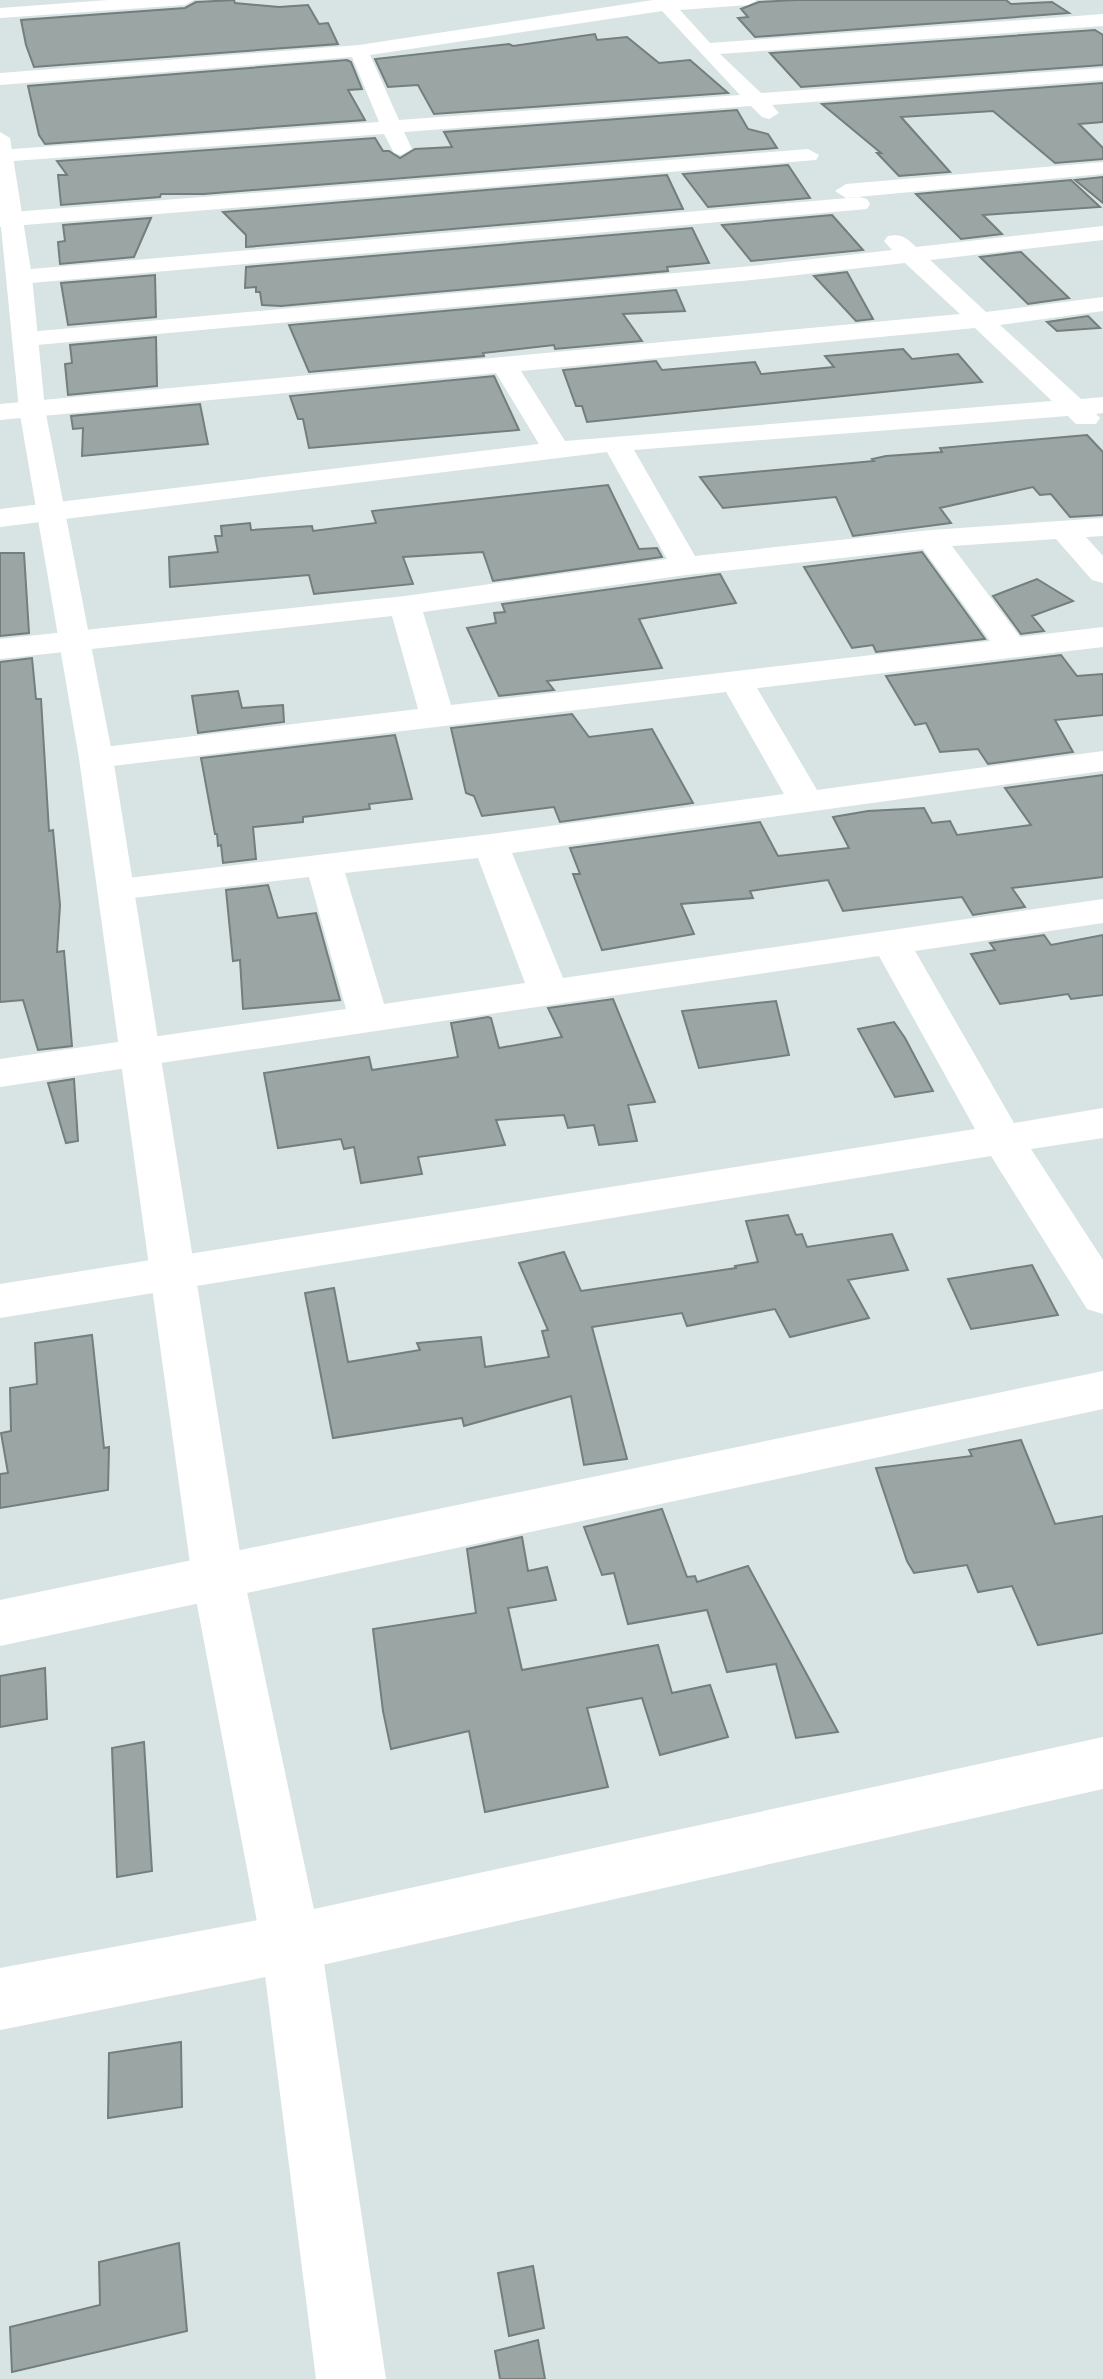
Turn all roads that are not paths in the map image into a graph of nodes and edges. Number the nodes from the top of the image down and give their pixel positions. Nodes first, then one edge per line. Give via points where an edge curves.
1 (185, 0) edge
2 (748, 0) edge
3 (140, 2) edge
4 (665, 3) edge
5 (1025, 7) dead end
6 (0, 13) edge
7 (1103, 20) edge
8 (1047, 24) junction
9 (1070, 40) dead end
10 (705, 49) junction
11 (359, 51) junction
12 (1099, 65) edge
13 (0, 79) edge
14 (757, 100) junction
15 (389, 126) junction
16 (1, 150) edge
17 (808, 155) junction
18 (1103, 168) edge
19 (611, 171) junction
20 (420, 187) junction
21 (852, 198) junction
22 (235, 201) junction
23 (6, 219) edge
24 (647, 222) junction
25 (1101, 235) edge
26 (485, 238) junction
27 (248, 240) junction
28 (363, 249) junction
29 (910, 255) junction
30 (222, 261) junction
31 (752, 273) junction
32 (20, 277) junction
33 (522, 291) junction
34 (394, 303) junction
35 (1103, 304) edge
36 (239, 318) junction
37 (979, 320) junction
38 (798, 337) junction
39 (26, 338) junction
40 (504, 365) junction
41 (260, 386) junction
42 (1103, 405) edge
43 (1074, 407) junction
44 (16, 411) edge
45 (1103, 433) edge
46 (616, 443) junction
47 (557, 450) junction
48 (50, 512) junction
49 (0, 518) edge
50 (1103, 527) edge
51 (1064, 530) junction
52 (931, 539) junction
53 (686, 566) junction
54 (1103, 574) edge
55 (405, 605) junction
56 (1103, 637) edge
57 (75, 641) junction
58 (1011, 648) junction
59 (0, 649) edge
60 (737, 683) junction
61 (437, 716) junction
62 (96, 758) junction
63 (1103, 761) edge
64 (805, 800) junction
65 (491, 845) junction
66 (324, 865) junction
67 (116, 889) junction
68 (1103, 911) edge
69 (892, 944) junction
70 (549, 993) junction
71 (369, 1020) junction
72 (140, 1052) junction
73 (0, 1073) edge
74 (1103, 1123) edge
75 (1002, 1139) junction
76 (171, 1272) junction
77 (1103, 1297) edge
78 (0, 1301) edge
79 (1103, 1390) edge
80 (218, 1578) junction
81 (0, 1623) edge
82 (1103, 1763) edge
83 (291, 1943) junction
84 (0, 1999) edge
85 (351, 2379) edge

1 - 3 street
2 - 4 street
3 - 6 street
4 - 10 street
4 - 11 street
5 - 8 street
7 - 8 street
8 - 9 street
8 - 10 street
10 - 14 street
11 - 13 street
11 - 15 street
12 - 14 street
14 - 15 street
14 - 17 street
15 - 16 street
15 - 20 street
16 - 23 street
17 - 19 street
17 - 21 street
18 - 21 street
19 - 20 street
19 - 24 street
20 - 22 street
21 - 24 street
21 - 29 street
22 - 23 street
22 - 27 street
23 - 32 street
24 - 26 street
25 - 29 street
26 - 28 street
26 - 33 street
27 - 28 street
27 - 30 street
28 - 34 street
29 - 31 street
29 - 37 street
30 - 32 street
30 - 36 street
31 - 33 street
31 - 38 street
32 - 39 street
33 - 34 street
34 - 36 street
35 - 37 street
36 - 39 street
36 - 41 street
37 - 38 street
37 - 43 street
38 - 40 street
39 - 44 street
40 - 41 street
40 - 47 street
41 - 44 street
42 - 43 street
43 - 45 street
43 - 46 street
44 - 48 street
46 - 47 street
46 - 53 street
47 - 48 street
48 - 49 street
48 - 57 street
50 - 51 street
51 - 52 street
51 - 54 street
52 - 53 street
52 - 58 street
53 - 55 street
55 - 57 street
55 - 61 street
56 - 58 street
57 - 59 street
57 - 62 street
58 - 60 street
60 - 61 street
60 - 64 street
61 - 62 street
62 - 67 street
63 - 64 street
64 - 65 street
65 - 66 street
65 - 70 street
66 - 67 street
66 - 71 street
67 - 72 street
68 - 69 street
69 - 70 street
69 - 75 street
70 - 71 street
71 - 72 street
72 - 73 street
72 - 76 street
74 - 75 street
75 - 76 street
75 - 77 street
76 - 78 street
76 - 80 street
79 - 80 street
80 - 81 street
80 - 83 street
82 - 83 street
83 - 84 street
83 - 85 street

